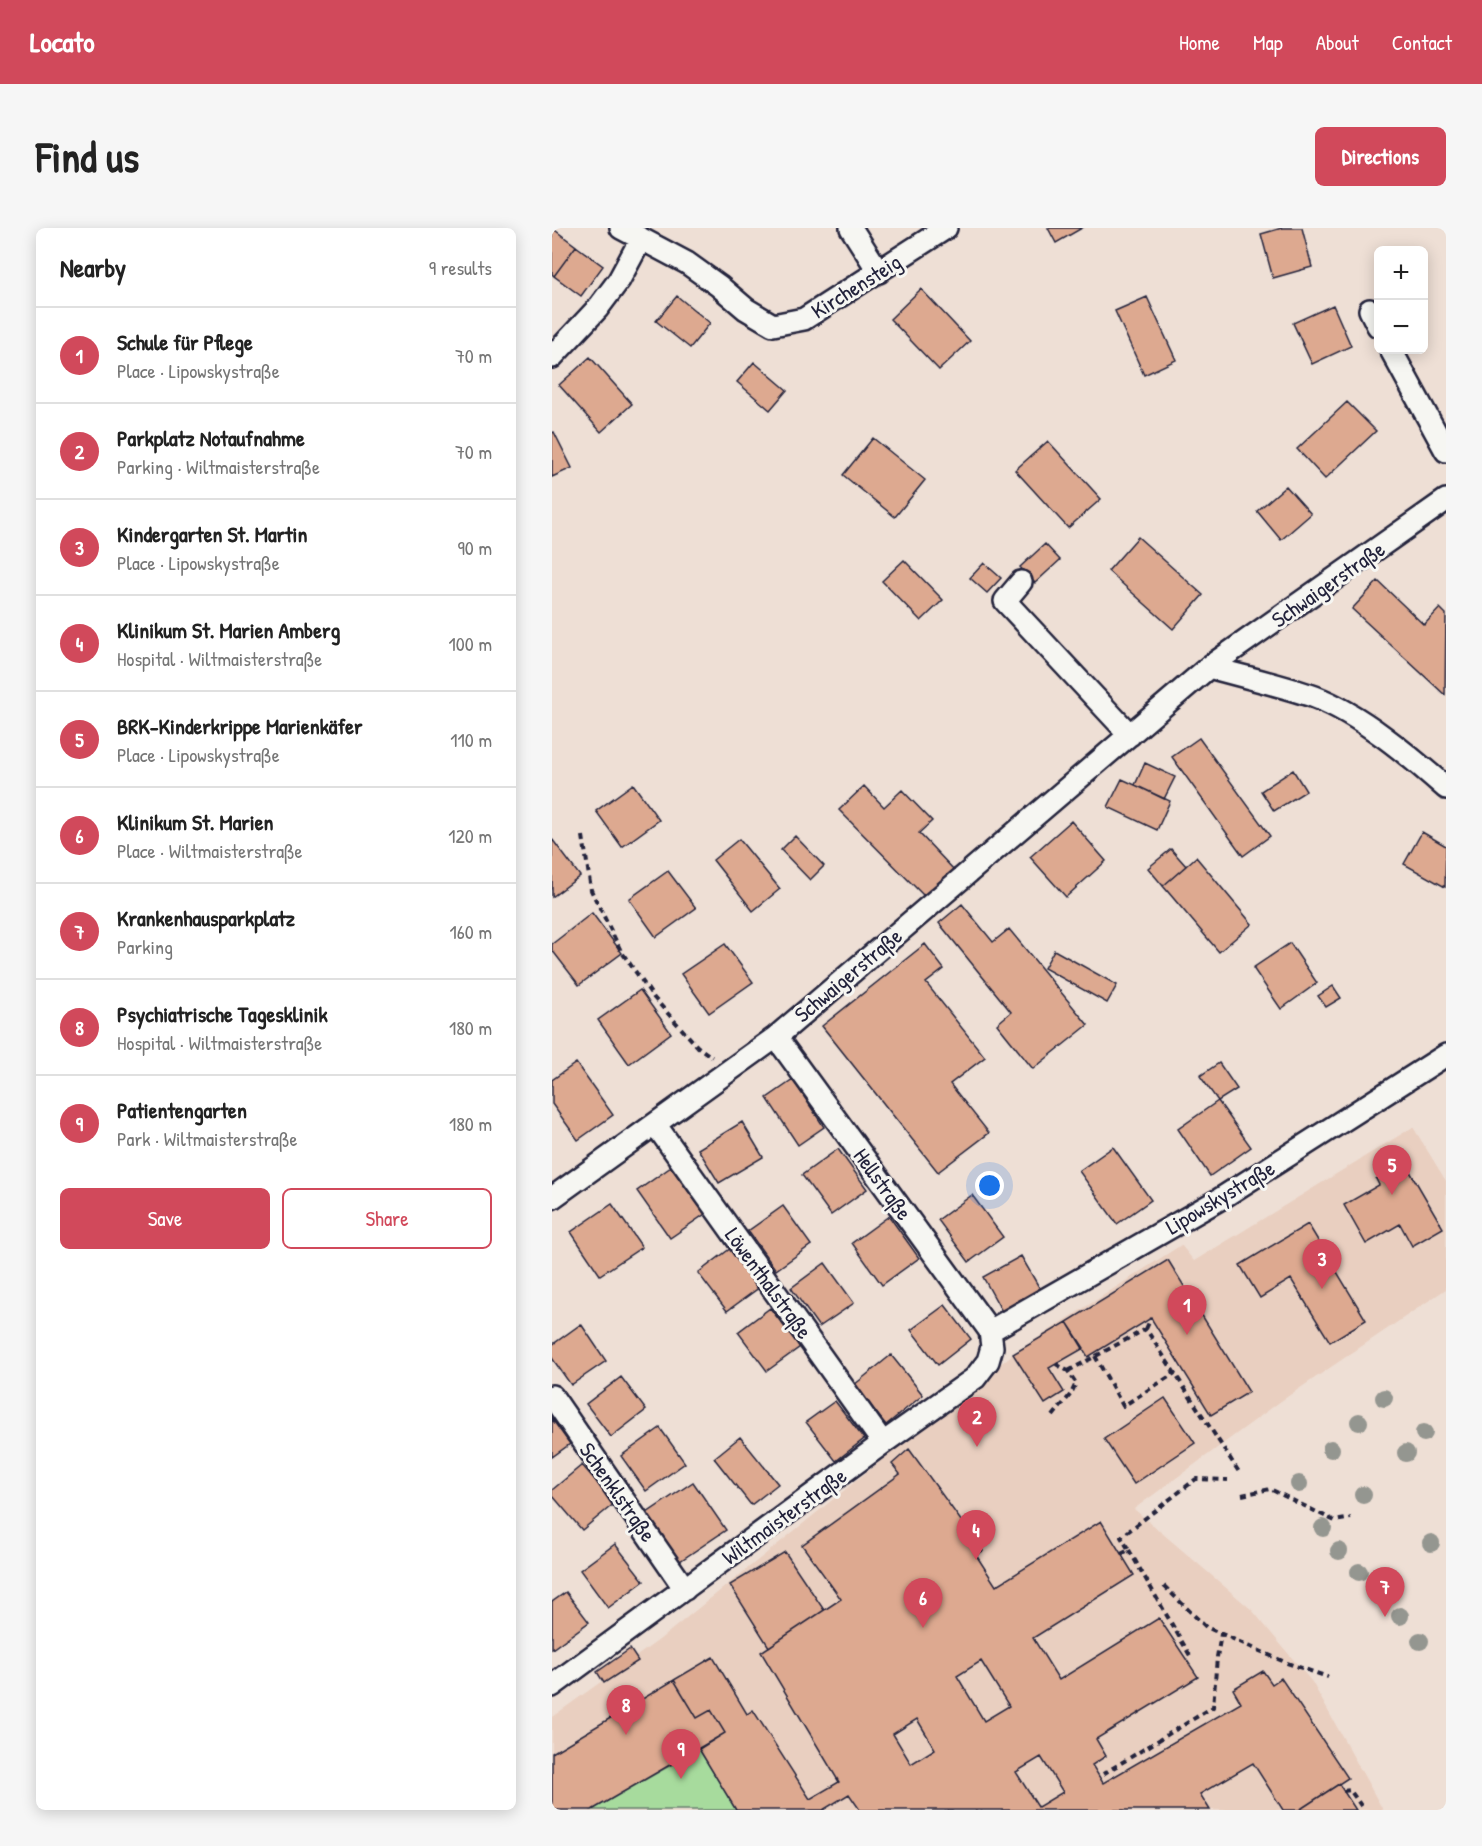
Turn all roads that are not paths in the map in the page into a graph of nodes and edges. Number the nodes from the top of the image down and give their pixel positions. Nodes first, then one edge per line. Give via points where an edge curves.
1 (621, 228) edge
2 (851, 228) edge
3 (946, 228) edge
4 (641, 239) junction
5 (879, 272) junction
6 (1393, 354) edge
7 (552, 357) edge
8 (1446, 451) edge
9 (1446, 500) edge
10 (1021, 582) dead end
11 (1209, 667) junction
12 (1130, 735) junction
13 (1446, 788) edge
14 (776, 1037) junction
15 (1446, 1055) edge
16 (655, 1124) junction
17 (552, 1198) edge
18 (990, 1331) junction
19 (552, 1396) edge
20 (883, 1443) junction
21 (685, 1589) junction
22 (552, 1686) edge

1 - 4 street, Kirchensteig
2 - 5 street
3 - 5 street, Kirchensteig
4 - 5 street, Kirchensteig via 687,263 773,325 804,319
4 - 7 street via 605,299
6 - 8 street
9 - 11 street, Schwaigerstraße
10 - 12 street via 1005,601
11 - 12 street, Schwaigerstraße
11 - 13 street via 1315,697 1341,709 1415,760
12 - 14 street, Schwaigerstraße
14 - 16 street, Schwaigerstraße
14 - 18 street, Hellstraße
15 - 18 street, Lipowskystraße via 1220,1199
16 - 17 street, Schwaigerstraße
16 - 20 street, Löwenthalstraße
18 - 20 street, Wiltmaisterstraße via 992,1347 988,1361 975,1378
19 - 21 street, Schenklstraße
20 - 21 street, Wiltmaisterstraße
21 - 22 street, Wiltmaisterstraße

